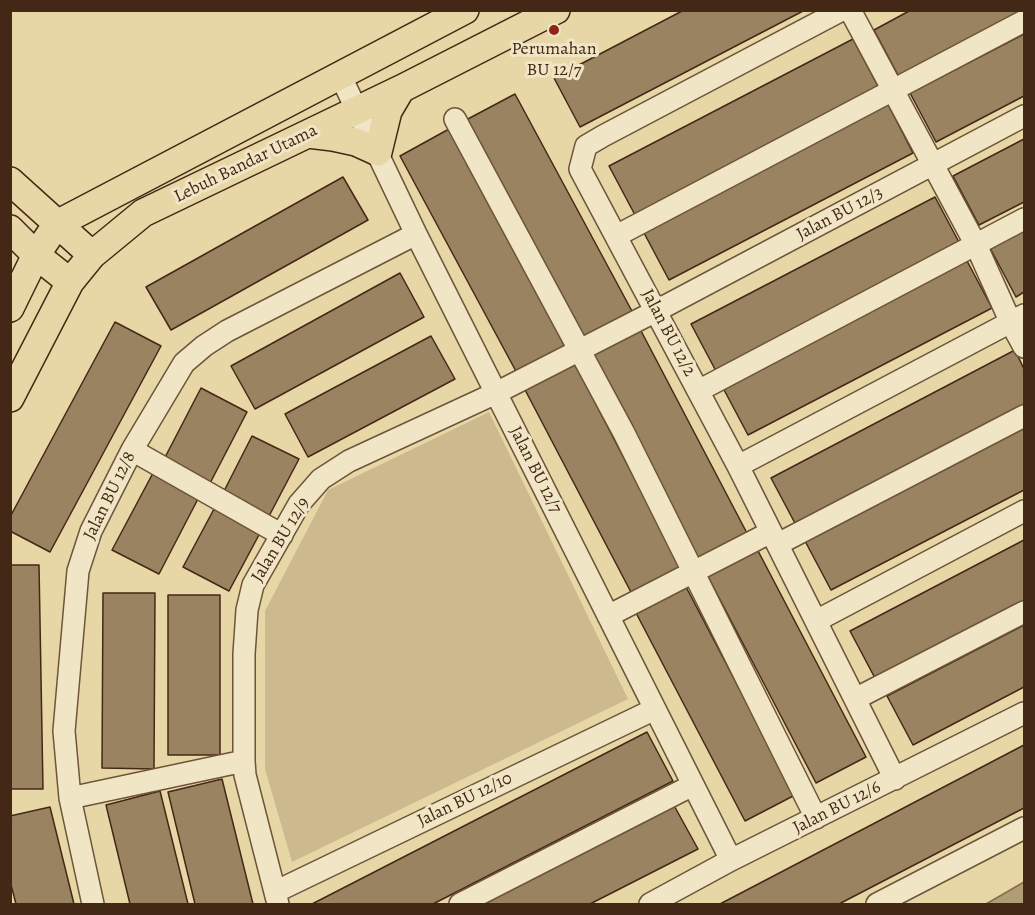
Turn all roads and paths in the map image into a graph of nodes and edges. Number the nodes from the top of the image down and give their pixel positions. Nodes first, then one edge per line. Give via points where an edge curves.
1 (465, 10) edge
2 (556, 10) edge
3 (843, 10) edge
4 (850, 10) edge
5 (1024, 21) edge
6 (341, 77) junction
7 (401, 89) junction
8 (894, 90) junction
9 (357, 110) junction
10 (1024, 116) edge
11 (455, 119) dead end
12 (308, 135) junction
13 (378, 152) junction
14 (932, 165) junction
15 (10, 181) edge
16 (1024, 219) edge
17 (57, 224) junction
18 (10, 229) edge
19 (416, 234) junction
20 (616, 236) junction
21 (976, 245) junction
22 (36, 255) junction
23 (92, 255) junction
24 (70, 282) junction
25 (10, 308) edge
26 (656, 311) junction
27 (1018, 319) edge
28 (1024, 347) edge
29 (579, 350) junction
30 (698, 391) junction
31 (496, 393) junction
32 (10, 398) edge
33 (1024, 416) edge
34 (132, 450) junction
35 (738, 466) junction
36 (1024, 511) edge
37 (282, 535) junction
38 (775, 538) junction
39 (692, 573) junction
40 (1024, 612) edge
41 (608, 616) junction
42 (816, 621) junction
43 (855, 699) junction
44 (655, 709) junction
45 (1024, 713) edge
46 (243, 760) junction
47 (895, 779) junction
48 (693, 785) junction
49 (70, 798) junction
50 (816, 818) junction
51 (1024, 828) edge
52 (731, 860) junction
53 (277, 898) edge
54 (93, 904) edge
55 (460, 904) edge
56 (650, 904) edge
57 (877, 904) edge

1 - 6 main road, Lebuh Bandar Utama
2 - 7 main road, Lebuh Bandar Utama
3 - 20 street, Jalan BU 12/2 via 586,146 580,169
4 - 8 street
5 - 8 street
6 - 9 street, Jalan BU 12/7
6 - 17 main road, Lebuh Bandar Utama
7 - 9 main road, Lebuh Bandar Utama
7 - 13 main road via 388,111
8 - 14 street
8 - 20 street
9 - 12 main road, Lebuh Bandar Utama
9 - 13 street, Jalan BU 12/7
10 - 14 street, Jalan BU 12/3
11 - 29 street
12 - 13 main road via 356,142
12 - 23 main road, Lebuh Bandar Utama via 143,213
13 - 19 street, Jalan BU 12/7
14 - 21 street
14 - 26 street, Jalan BU 12/3
15 - 17 main road
16 - 21 street
17 - 22 main road, Lebuh Bandar Utama
17 - 23 main road
18 - 22 main road
19 - 31 street, Jalan BU 12/7
19 - 34 street, Jalan BU 12/8 via 204,346 184,363
20 - 26 street, Jalan BU 12/2
21 - 27 street
21 - 30 street
22 - 24 main road
22 - 25 main road, Lebuh Bandar Utama
23 - 24 main road, Lebuh Bandar Utama
24 - 32 main road, Lebuh Bandar Utama
26 - 29 street, Jalan BU 12/3
26 - 30 street, Jalan BU 12/2
27 - 28 street
27 - 35 street
29 - 31 street, Jalan BU 12/9
29 - 39 street
30 - 35 street, Jalan BU 12/2
31 - 37 street, Jalan BU 12/9 via 349,460 321,479 299,504
31 - 41 street, Jalan BU 12/7
33 - 38 street
34 - 37 street
34 - 49 street, Jalan BU 12/8 via 91,531 78,571 64,731
35 - 38 street, Jalan BU 12/2
36 - 42 street
37 - 46 street, Jalan BU 12/9 via 253,585 247,610
38 - 39 street
38 - 42 street, Jalan BU 12/2
39 - 41 street
39 - 50 street
40 - 43 street
41 - 44 street, Jalan BU 12/7
42 - 43 street, Jalan BU 12/2
43 - 47 street, Jalan BU 12/2
44 - 48 street, Jalan BU 12/7
44 - 53 street, Jalan BU 12/10
45 - 47 street, Jalan BU 12/6
46 - 49 street
46 - 53 street, Jalan BU 12/9
47 - 50 street, Jalan BU 12/6
48 - 52 street, Jalan BU 12/7
48 - 55 street
49 - 54 street, Jalan BU 12/8
50 - 52 street, Jalan BU 12/6
51 - 57 street
52 - 56 street, Jalan BU 12/6

